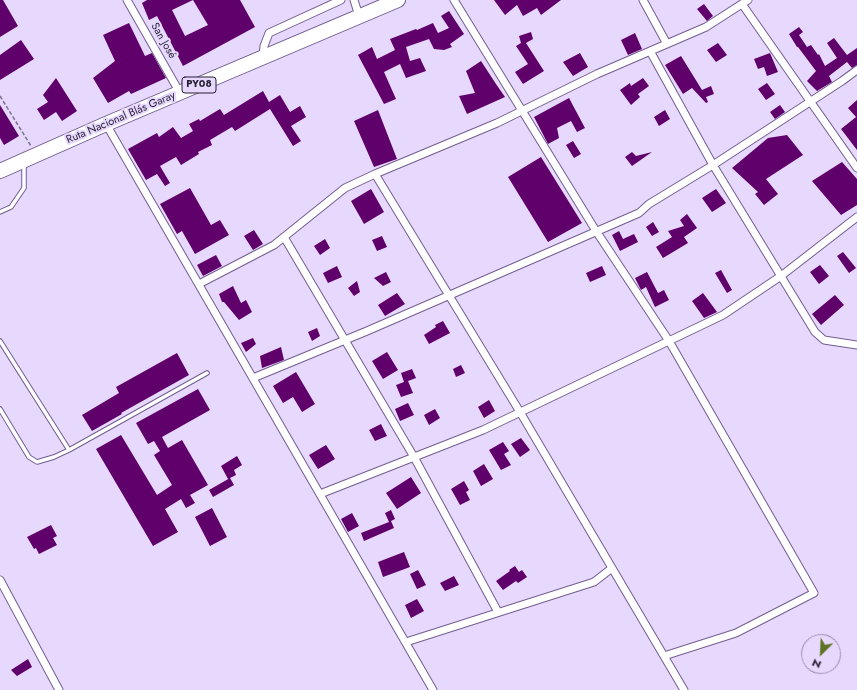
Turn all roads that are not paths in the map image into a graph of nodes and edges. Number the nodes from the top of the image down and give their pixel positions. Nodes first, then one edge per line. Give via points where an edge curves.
1 (127, 0) edge
2 (341, 0) edge
3 (354, 0) edge
4 (398, 0) edge
5 (454, 0) edge
6 (642, 0) edge
7 (745, 2) edge
8 (359, 16) junction
9 (668, 44) junction
10 (650, 51) junction
11 (263, 58) junction
12 (857, 70) edge
13 (180, 93) junction
14 (810, 102) junction
15 (522, 111) junction
16 (106, 124) junction
17 (30, 158) junction
18 (713, 165) junction
19 (857, 168) edge
20 (0, 172) edge
21 (375, 174) junction
22 (0, 212) edge
23 (857, 217) edge
24 (596, 231) junction
25 (284, 237) junction
26 (781, 276) junction
27 (199, 284) junction
28 (449, 295) junction
29 (346, 340) junction
30 (0, 341) edge
31 (669, 341) junction
32 (857, 345) edge
33 (207, 373) dead end
34 (253, 378) junction
35 (0, 409) edge
36 (520, 412) junction
37 (69, 450) junction
38 (414, 457) junction
39 (320, 494) junction
40 (612, 568) junction
41 (0, 580) edge
42 (498, 612) junction
43 (406, 642) junction
44 (664, 656) junction
45 (59, 690) edge
46 (434, 690) edge
47 (684, 690) edge

1 - 13 street, San José
2 - 11 street via 269,33
3 - 8 street
4 - 8 highway, Ruta Nacional Blás Garay / PY08
5 - 15 street
6 - 9 street
7 - 9 street via 706,27
7 - 14 street
8 - 11 highway, Ruta Nacional Blás Garay / PY08
9 - 10 street
10 - 15 street
10 - 18 street
11 - 13 highway, Ruta Nacional Blás Garay / PY08
12 - 14 street
13 - 16 highway, Ruta Nacional Blás Garay / PY08
14 - 18 street
14 - 19 street
15 - 21 street
15 - 24 street
16 - 17 highway, Ruta Nacional Blás Garay / PY08
16 - 27 street
17 - 20 highway, Ruta Nacional Blás Garay / PY08
17 - 22 lane via 24,188 11,207
18 - 24 street via 649,204 639,213
18 - 26 street
21 - 25 street via 345,188
21 - 28 street
23 - 26 street
24 - 28 street
24 - 31 street
25 - 27 street via 274,245
25 - 29 street
26 - 31 street via 723,315
26 - 32 street via 815,332 824,340
27 - 34 street
28 - 29 street
28 - 36 street
29 - 34 street
29 - 38 street
30 - 37 lane
31 - 36 street
31 - 44 street via 814,593 736,633
33 - 37 lane
34 - 39 street
35 - 37 lane via 32,460 36,462
36 - 38 street via 483,430
36 - 40 street
38 - 39 street
38 - 42 street
39 - 43 street
40 - 42 street via 594,582
40 - 44 street
41 - 45 street
42 - 43 street
43 - 46 street
44 - 47 street

